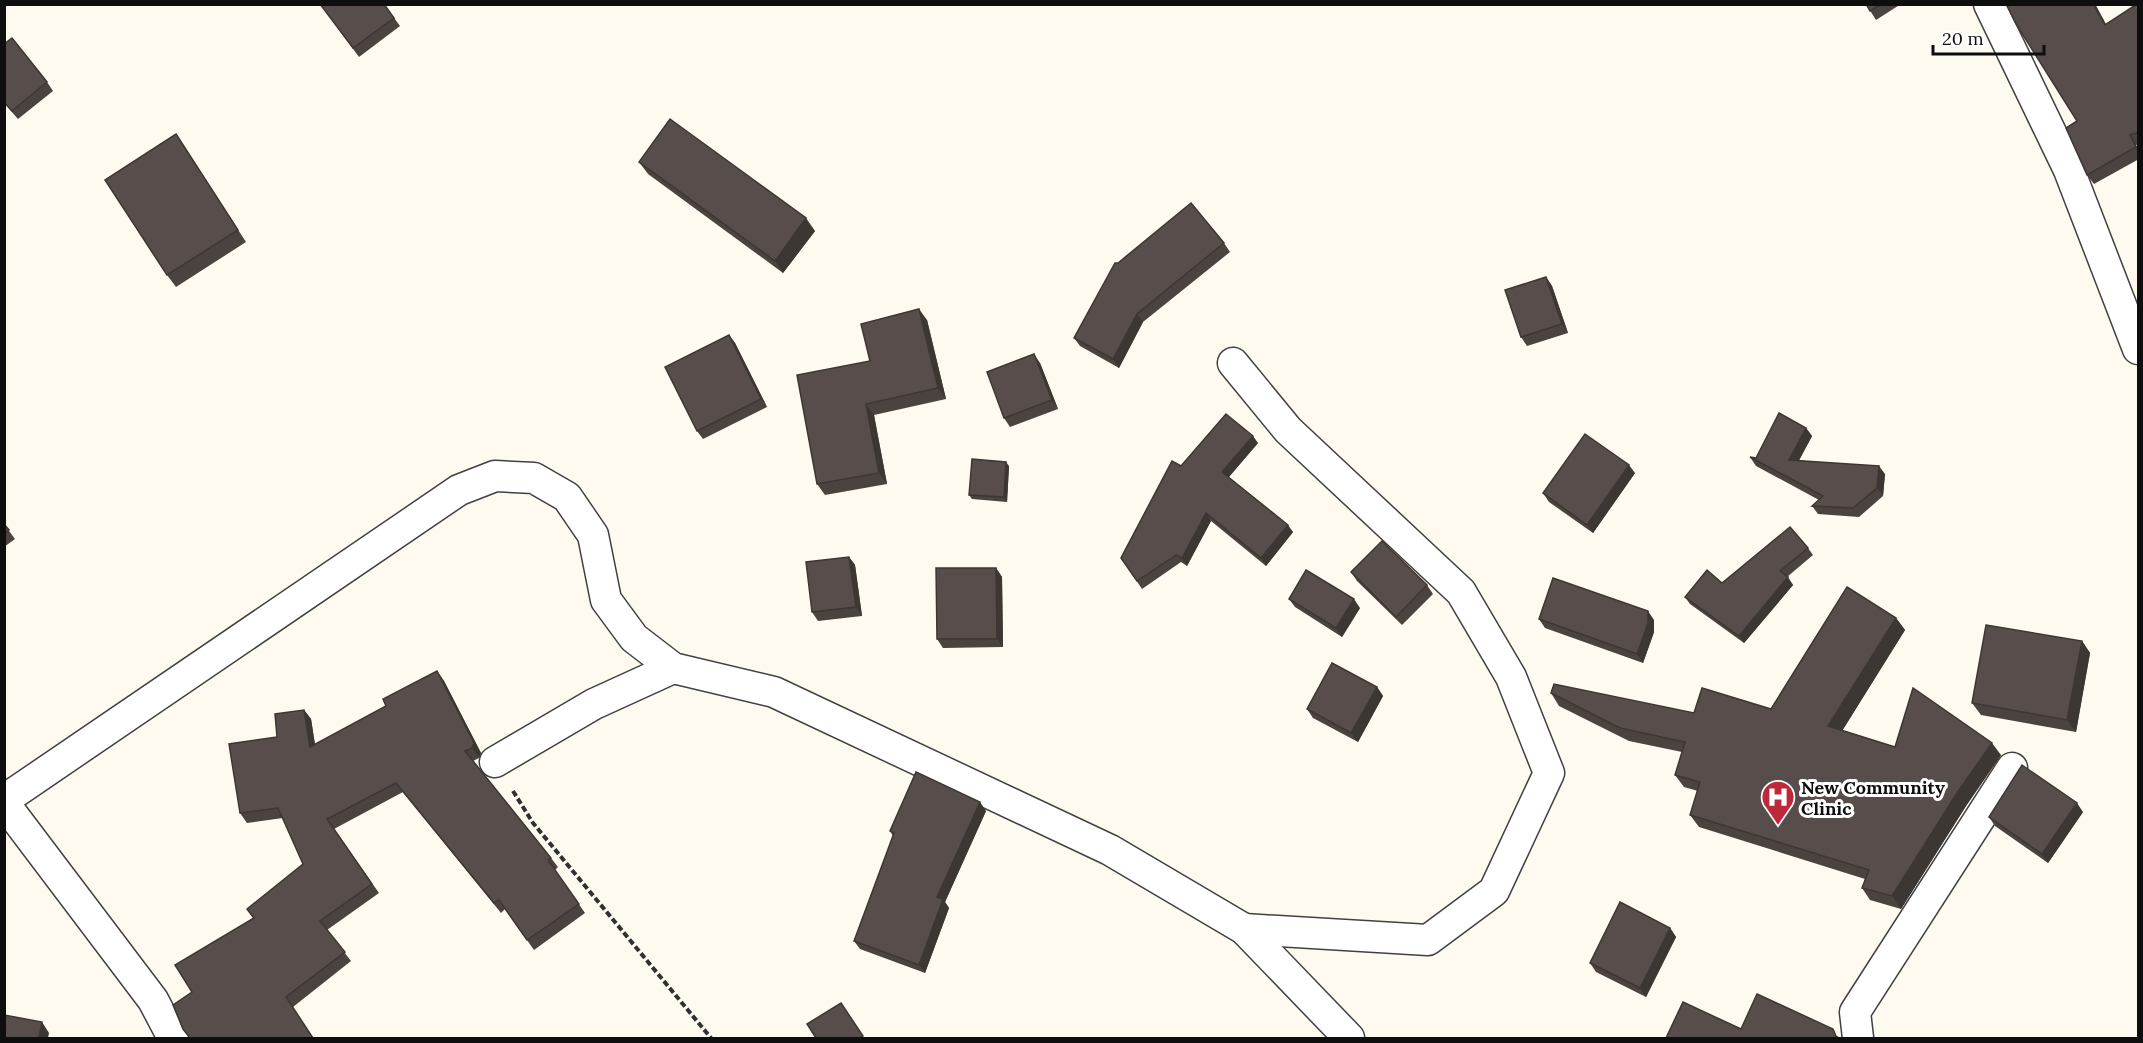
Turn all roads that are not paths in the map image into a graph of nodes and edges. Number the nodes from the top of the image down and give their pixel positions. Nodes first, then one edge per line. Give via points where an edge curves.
1 (1989, 4) edge
2 (2139, 349) edge
3 (1233, 363) dead end
4 (673, 668) junction
5 (495, 762) road end
6 (2012, 768) dead end
7 (4, 802) edge
8 (1244, 929) junction
9 (173, 1038) edge
10 (1349, 1038) edge
11 (1857, 1038) edge

1 - 2 street via 2069,170
3 - 8 street via 1288,430 1461,592 1511,677 1550,773 1494,891 1428,940
4 - 5 street via 594,704
4 - 7 street via 634,638 606,600 593,535 567,497 534,478 495,476 459,490
4 - 8 street via 774,692 1110,850
6 - 11 street via 1855,1012
7 - 9 street via 153,1000
8 - 10 street

